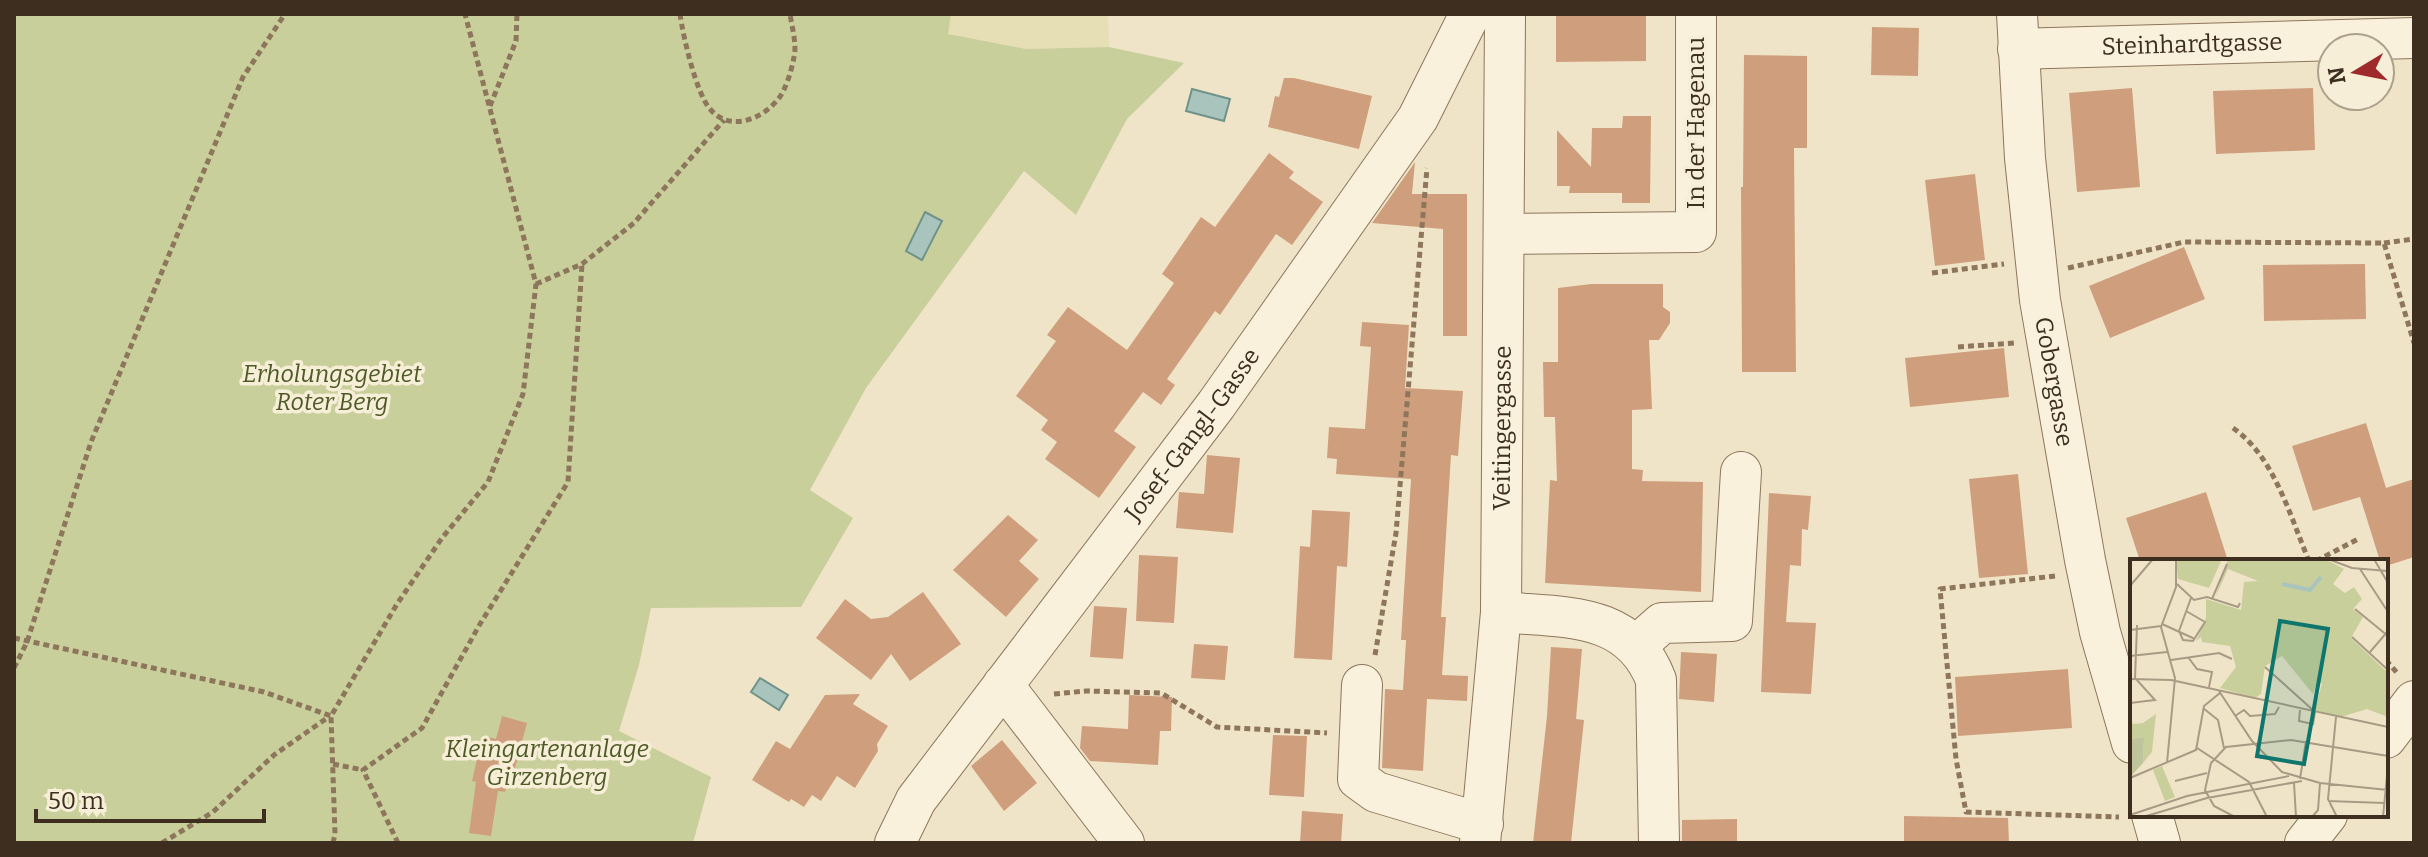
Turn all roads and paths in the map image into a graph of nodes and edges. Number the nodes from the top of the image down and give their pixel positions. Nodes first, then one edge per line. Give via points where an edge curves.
1 (285, 14) edge
2 (465, 14) edge
3 (517, 14) edge
4 (680, 14) edge
5 (790, 14) edge
6 (1470, 14) edge
7 (1505, 14) edge
8 (1696, 14) edge
9 (2018, 31) edge
10 (2414, 38) edge
11 (489, 107) junction
12 (1418, 118) junction
13 (724, 120) junction
14 (1505, 234) junction
15 (2414, 239) edge
16 (2384, 243) junction
17 (2013, 262) dead end
18 (582, 264) junction
19 (2060, 270) dead end
20 (1932, 273) dead end
21 (536, 284) junction
22 (2023, 342) dead end
23 (2414, 343) edge
24 (1958, 347) dead end
25 (2233, 428) dead end
26 (1741, 472) dead end
27 (2360, 538) dead end
28 (2308, 559) edge
29 (2320, 559) edge
30 (2064, 575) dead end
31 (1501, 612) junction
32 (14, 638) edge
33 (27, 642) junction
34 (1637, 645) junction
35 (14, 668) edge
36 (1362, 685) joint
37 (1009, 694) junction
38 (2414, 701) edge
39 (331, 716) junction
40 (1360, 735) junction
41 (2388, 735) edge
42 (2130, 736) edge
43 (333, 764) junction
44 (363, 770) junction
45 (2130, 816) edge
46 (2140, 817) edge
47 (2325, 817) edge
48 (1482, 834) edge
49 (162, 843) edge
50 (333, 843) edge
51 (398, 843) edge
52 (895, 843) edge
53 (1124, 843) edge
54 (1659, 843) edge
55 (2160, 843) edge
56 (2305, 843) edge

1 - 33 path via 243,77 91,442
2 - 11 path
3 - 11 path via 516,41
4 - 13 path via 695,76 710,109
5 - 13 path via 795,55 781,97 761,116 742,123
6 - 12 street, Josef-Gangl-Gasse
7 - 14 street, Veitingergasse
8 - 14 street, In der Hagenau via 1696,232
9 - 10 street, Steinhardtgasse
9 - 42 street, Gobergasse via 2040,300 2085,560
11 - 21 path
12 - 36 path via 1434,129 1423,192 1399,505 1373,671
12 - 37 street, Josef-Gangl-Gasse
13 - 18 path via 634,223
14 - 31 street, Veitingergasse
15 - 16 path
16 - 19 path via 2184,242
16 - 23 path
17 - 20 path
18 - 21 path
18 - 44 path via 568,482 422,728
21 - 39 path via 523,394 488,482 397,604
22 - 24 path
25 - 28 path via 2251,440 2277,485
26 - 34 street via 1732,621 1662,623
27 - 29 path
30 - 45 path via 1940,589 1966,812
31 - 34 street via 1592,621
31 - 48 street, Veitingergasse
32 - 33 path
33 - 35 path
33 - 39 path via 264,692
34 - 54 street via 1656,680
36 - 40 street
37 - 40 path via 1161,693 1217,727
37 - 52 street, Josef-Gangl-Gasse via 916,800
37 - 53 street
38 - 41 street
39 - 43 path
39 - 49 path via 274,755 213,812
40 - 48 street via 1358,779 1376,792
43 - 44 path
43 - 50 path
44 - 51 path
46 - 55 street
47 - 56 street

